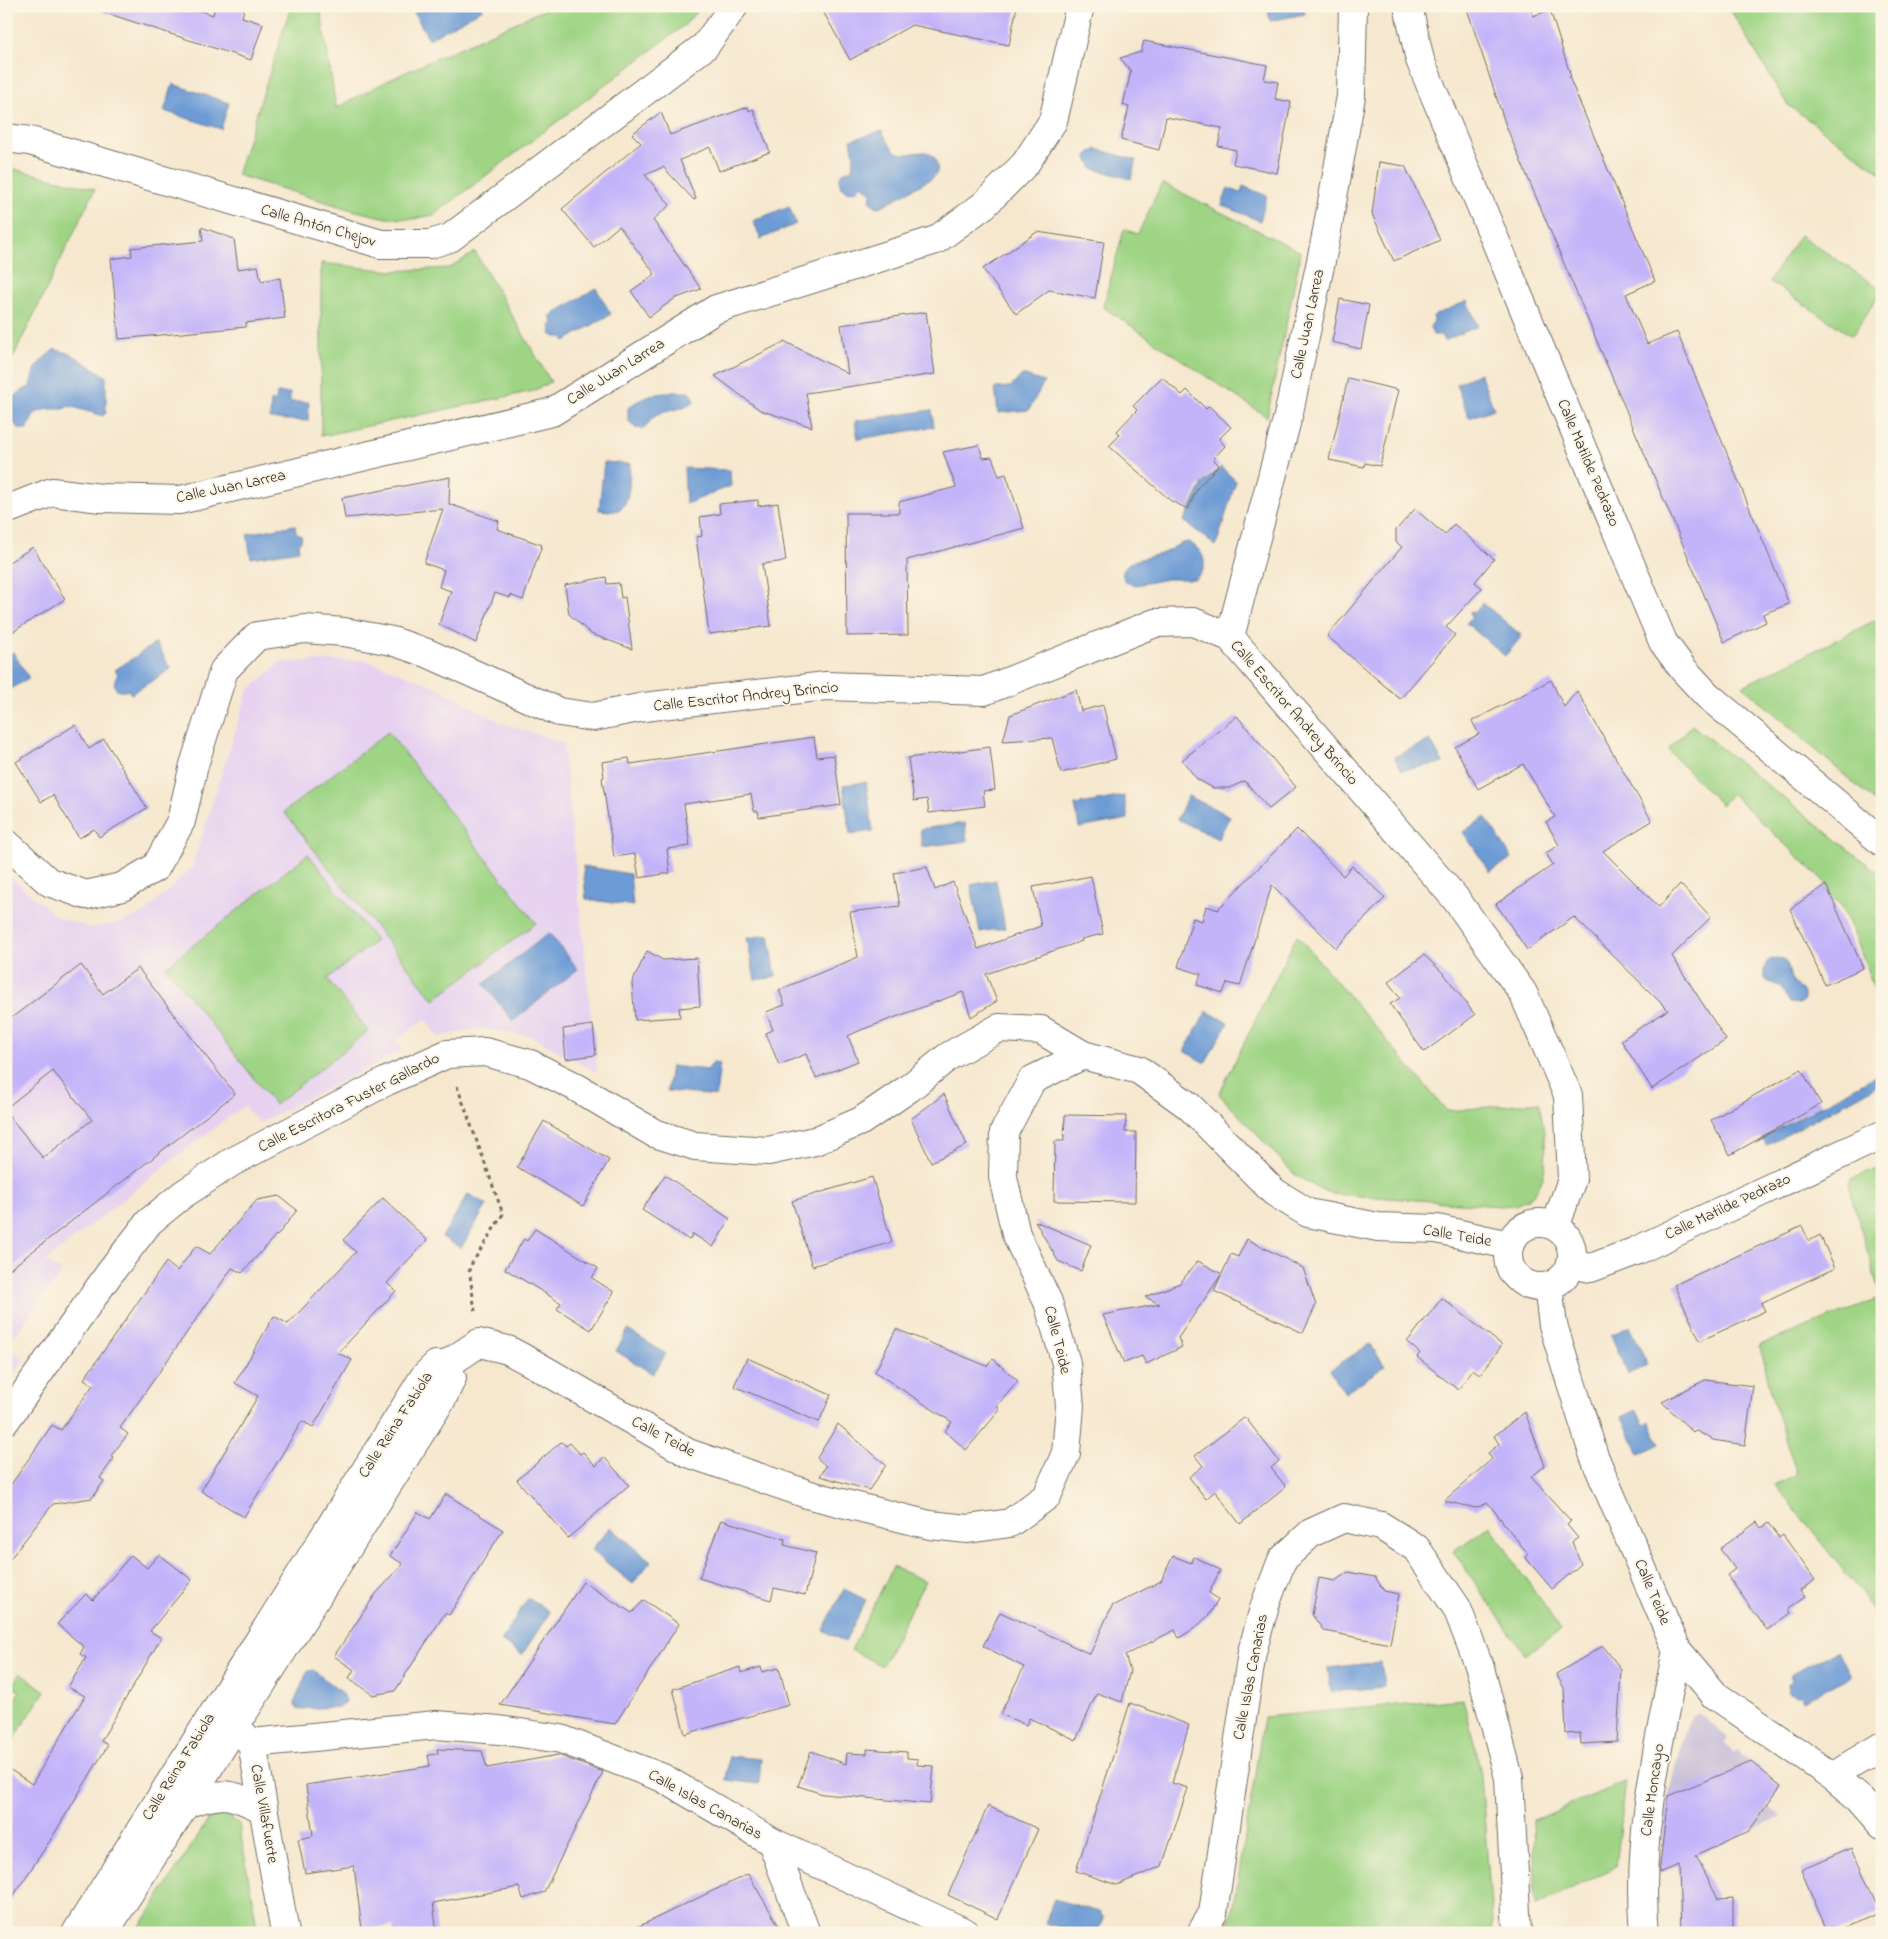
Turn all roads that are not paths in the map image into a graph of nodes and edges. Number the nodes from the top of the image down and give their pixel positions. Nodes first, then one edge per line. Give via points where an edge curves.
1 (734, 6) edge
2 (1080, 6) edge
3 (1353, 6) edge
4 (1408, 6) edge
5 (6, 138) edge
6 (6, 510) edge
7 (1230, 637) junction
8 (1882, 842) edge
9 (6, 844) edge
10 (1084, 1055) junction
11 (1882, 1136) edge
12 (1556, 1225) junction
13 (1509, 1245) junction
14 (1571, 1264) junction
15 (1548, 1287) junction
16 (446, 1365) junction
17 (6, 1420) edge
18 (1677, 1650) junction
19 (233, 1728) junction
20 (1882, 1746) edge
21 (1832, 1776) junction
22 (185, 1804) junction
23 (263, 1809) junction
24 (1882, 1824) edge
25 (772, 1842) junction
26 (76, 1933) edge
27 (104, 1933) edge
28 (285, 1933) edge
29 (806, 1933) edge
30 (966, 1933) edge
31 (1201, 1933) edge
32 (1517, 1933) edge
33 (1645, 1933) edge

1 - 5 street, Calle Antón Chejov via 706,46 450,238 430,244 381,244 30,141
2 - 6 street, Calle Juan Larrea via 1053,121 1025,164 984,205 936,240 716,308 552,412 180,500 101,498 52,492
3 - 7 street, Calle Juan Larrea via 1351,96 1325,242 1289,412
4 - 8 street, Calle Matilde Pedrazo via 1420,60 1663,642 1707,695
7 - 9 street, Calle Escritor Andrey Brincio via 1193,622 1155,623 984,691 826,686 593,717 559,712 427,653 392,641 304,629 257,636 224,670 194,765 181,821 156,866 122,887 86,895 49,882
7 - 12 street, Calle Escritor Andrey Brincio via 1455,898 1523,993 1568,1095 1572,1179
10 - 13 street, Calle Teide via 1139,1070 1189,1106 1274,1192 1308,1213 1378,1227 1438,1229
10 - 16 street, Calle Teide via 1032,1080 1004,1132 1003,1178 1016,1234 1048,1302 1066,1363 1070,1406 1066,1453 1046,1496 1010,1523 968,1528 930,1525 810,1495 688,1453 508,1350 479,1343
10 - 17 street, Calle Escritora Fuster Gallardo via 1041,1030 999,1028 949,1056 861,1121 815,1141 768,1151 695,1146 654,1133 530,1064 486,1052 447,1054 387,1081 232,1162 182,1195 149,1222
11 - 14 street, Calle Matilde Pedrazo via 1636,1251 1591,1268
12 - 13 street via 1545,1222 1523,1227
12 - 14 street via 1572,1246
13 - 15 street via 1507,1259 1521,1282 1534,1287
14 - 15 street via 1560,1281
15 - 18 street, Calle Teide via 1553,1325 1594,1456
16 - 19 street, Calle Reina Fabiola via 436,1365 424,1377
16 - 19 street, Calle Reina Fabiola via 452,1378 442,1399
18 - 21 street, Calle Teide via 1715,1695
18 - 33 street, Calle Moncayo via 1650,1790 1643,1872
19 - 22 street, Calle Reina Fabiola
19 - 23 street, Calle Villafuerte
19 - 25 street, Calle Islas Canarias via 436,1724 561,1739 663,1778
19 - 26 street, Calle Reina Fabiola
20 - 21 street
21 - 24 street, Calle Teide via 1860,1799
22 - 23 street, Calle Reina Fabiola via 215,1794 237,1796
22 - 27 street, Calle Reina Fabiola
23 - 28 street, Calle Villafuerte
25 - 29 street
25 - 30 street, Calle Islas Canarias
31 - 32 street, Calle Islas Canarias via 1213,1913 1252,1652 1265,1605 1282,1560 1311,1532 1344,1518 1381,1526 1416,1548 1457,1608 1480,1668 1509,1778

